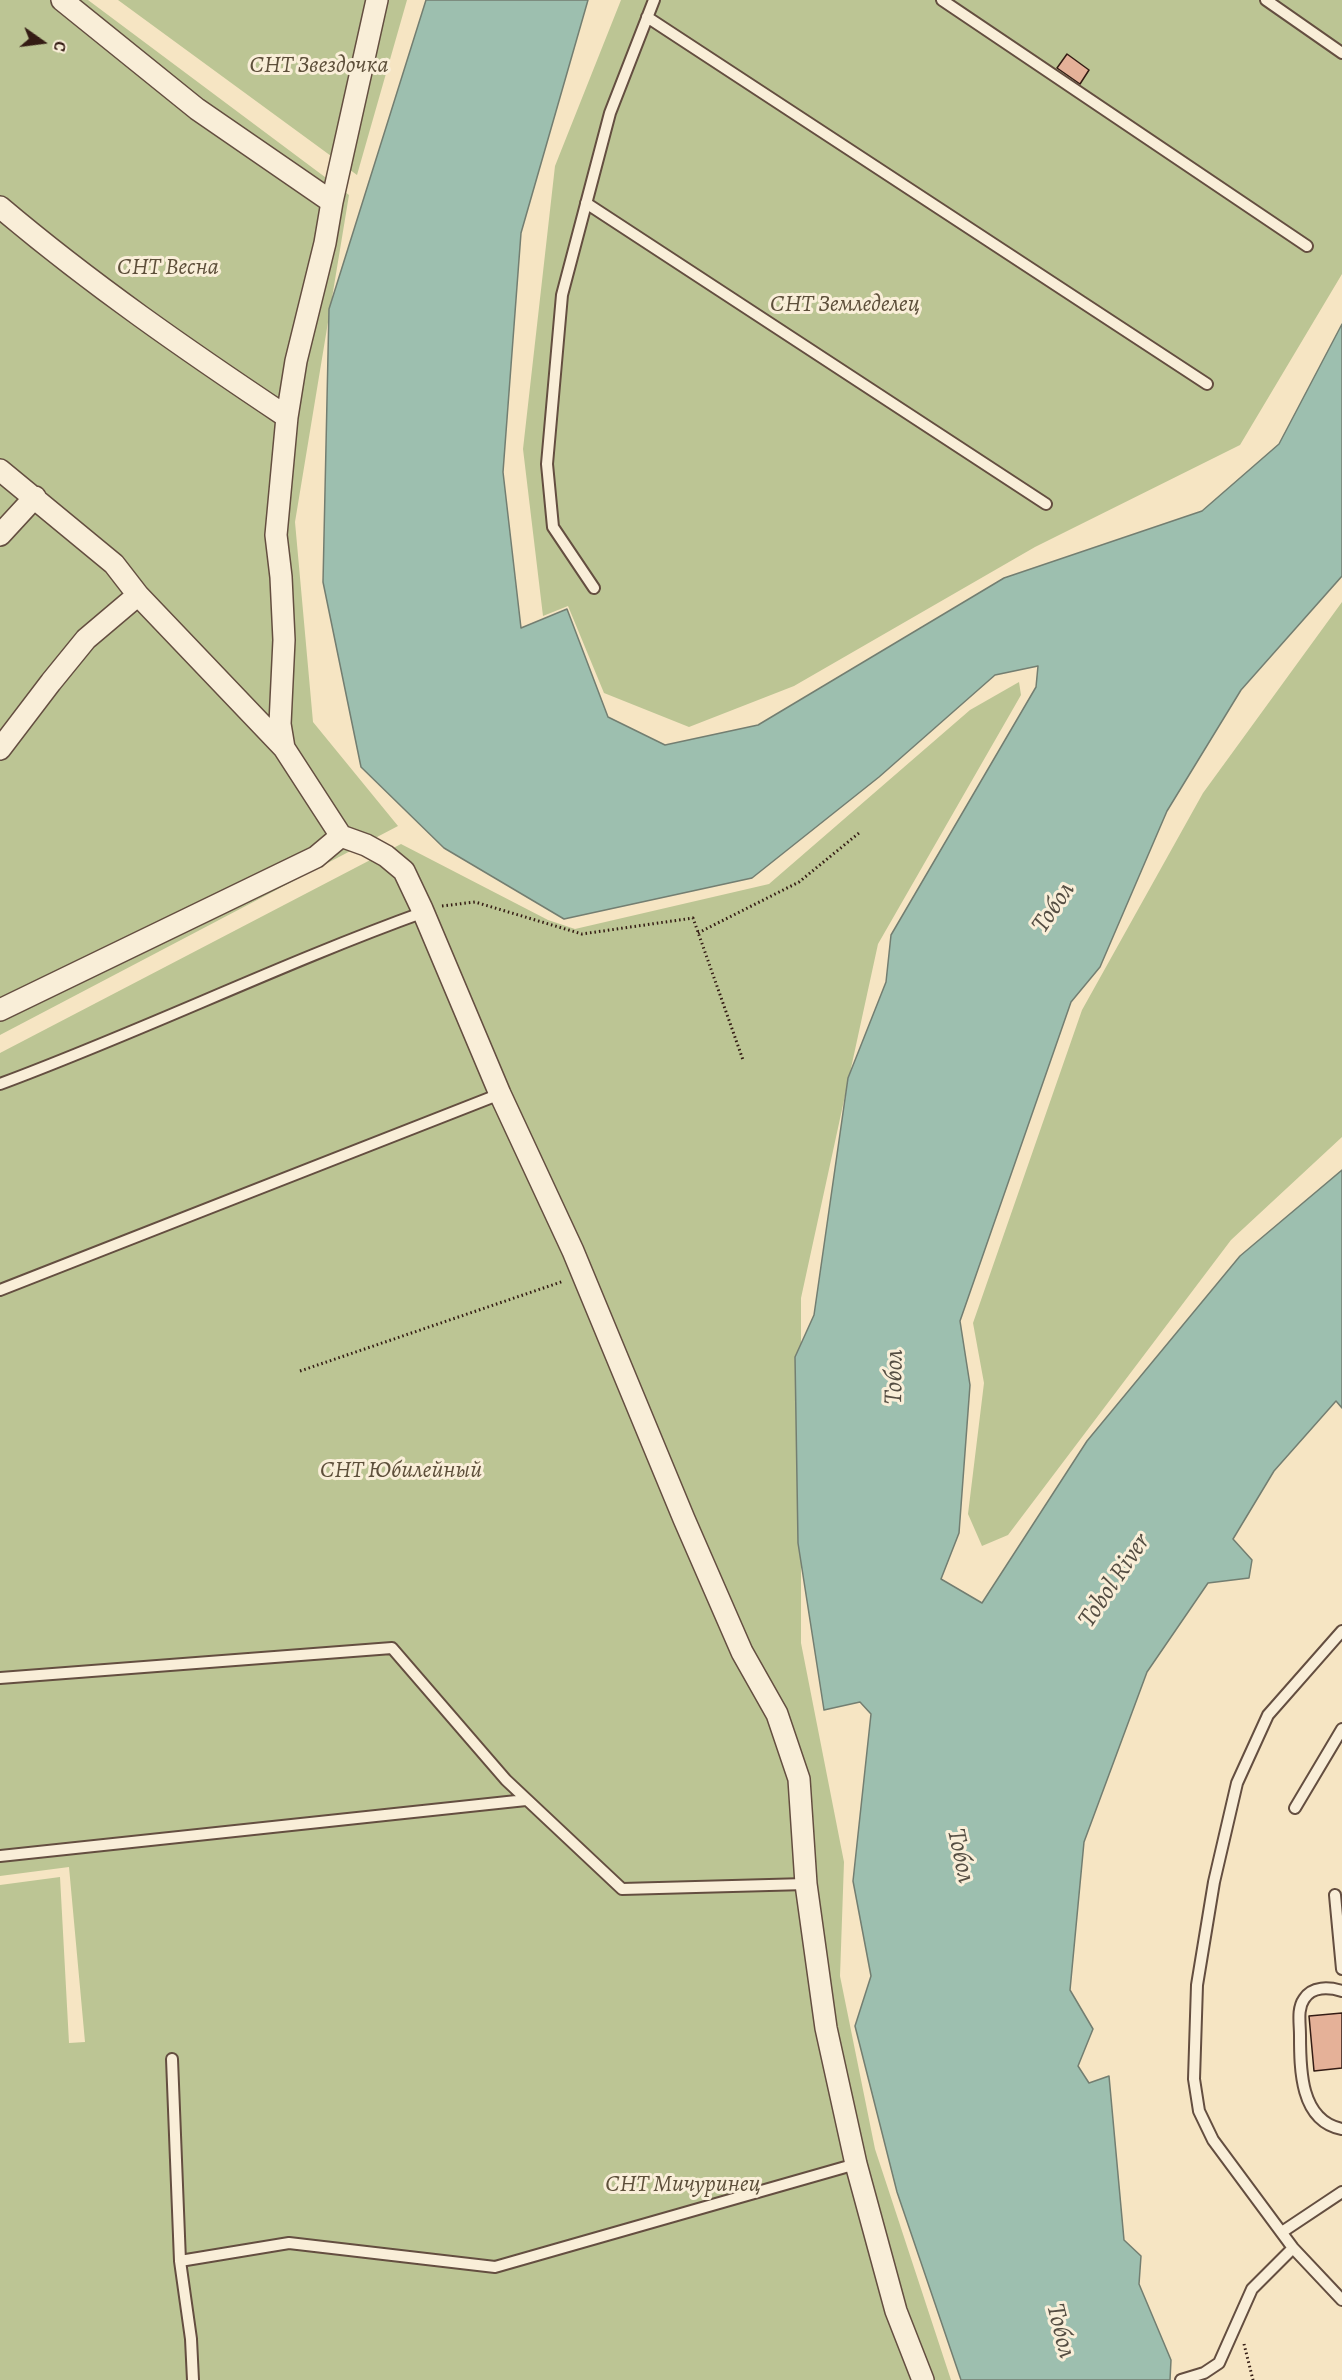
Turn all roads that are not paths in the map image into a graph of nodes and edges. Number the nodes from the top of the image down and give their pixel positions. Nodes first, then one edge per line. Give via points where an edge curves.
1 (62, 0) edge
2 (376, 0) edge
3 (654, 0) edge
4 (942, 0) edge
5 (1266, 0) edge
6 (647, 17) junction
7 (1342, 53) edge
8 (332, 202) junction
9 (586, 204) junction
10 (0, 207) edge
11 (1307, 246) dead end
12 (1207, 384) dead end
13 (287, 417) junction
14 (0, 470) edge
15 (35, 497) junction
16 (1046, 504) dead end
17 (0, 535) edge
18 (594, 588) dead end
19 (138, 595) junction
20 (284, 748) junction
21 (0, 749) edge
22 (341, 836) junction
23 (423, 910) junction
24 (0, 1010) edge
25 (0, 1084) edge
26 (500, 1094) junction
27 (0, 1290) edge
28 (1342, 1631) edge
29 (0, 1678) edge
30 (1342, 1729) edge
31 (526, 1800) junction
32 (1295, 1808) dead end
33 (0, 1856) edge
34 (806, 1884) junction
35 (1335, 1895) dead end
36 (1342, 1969) edge
37 (1342, 1991) edge
38 (171, 2059) dead end
39 (1342, 2129) edge
40 (856, 2164) junction
41 (1342, 2192) edge
42 (1282, 2232) junction
43 (1293, 2248) junction
44 (180, 2261) junction
45 (1342, 2300) edge
46 (193, 2380) edge
47 (923, 2380) edge
48 (1181, 2380) edge

1 - 8 street via 197,109
2 - 8 street
3 - 6 lane
4 - 11 lane
5 - 7 lane
6 - 9 lane via 610,113
6 - 12 lane
8 - 13 street
9 - 16 lane
9 - 18 lane via 562,295 547,464 553,527
10 - 13 street via 61,258
13 - 20 street via 276,536 284,640 280,724
14 - 15 street
15 - 17 street
15 - 19 street via 114,564
19 - 20 street
19 - 21 street via 86,639
20 - 22 street
22 - 23 street via 386,856 404,871
22 - 24 street via 316,857
23 - 25 lane via 81,1054
23 - 26 street
26 - 27 lane
26 - 34 street via 583,1275 742,1652 777,1714 799,1779
28 - 42 lane via 1268,1715 1237,1783 1214,1882 1197,1985 1194,2079 1199,2111 1213,2140
29 - 31 lane via 392,1648
30 - 32 lane
31 - 33 lane
31 - 34 lane via 622,1889
34 - 40 street via 826,2028
35 - 36 lane
37 - 39 lane via 1322,1988 1305,1996 1300,2006 1300,2070 1304,2091 1313,2110 1324,2121
38 - 44 lane
40 - 44 lane via 495,2267 289,2243
40 - 47 street via 896,2311
41 - 42 lane
42 - 43 lane
43 - 45 lane
43 - 48 lane via 1252,2289 1219,2363 1204,2373
44 - 46 lane

